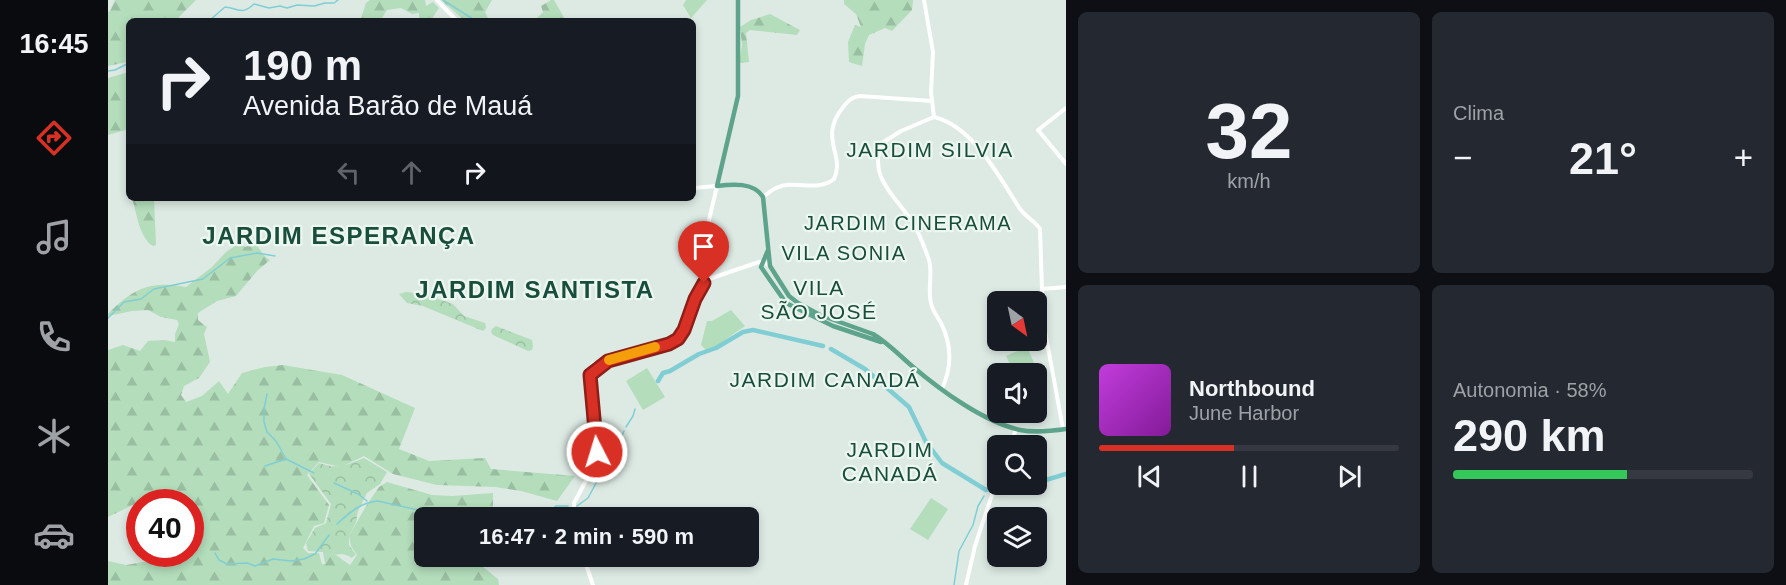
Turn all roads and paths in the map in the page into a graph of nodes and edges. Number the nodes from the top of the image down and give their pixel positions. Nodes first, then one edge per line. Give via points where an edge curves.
1 (437, 0) edge
2 (738, 0) edge
3 (924, 0) edge
4 (454, 18) edge
5 (932, 101) junction
6 (1066, 108) edge
7 (934, 117) junction
8 (1066, 164) edge
9 (717, 186) junction
10 (696, 188) edge
11 (764, 197) junction
12 (768, 250) junction
13 (701, 252) junction
14 (696, 258) junction
15 (762, 262) junction
16 (699, 263) junction
17 (771, 266) junction
18 (746, 267) junction
19 (695, 268) junction
20 (764, 271) junction
21 (775, 273) junction
22 (768, 277) junction
23 (709, 279) junction
24 (704, 283) junction
25 (1066, 287) edge
26 (1042, 289) junction
27 (857, 331) junction
28 (942, 389) junction
29 (1016, 430) junction
30 (1065, 430) edge
31 (1014, 435) edge
32 (992, 495) edge
33 (574, 507) edge
34 (587, 567) edge
35 (593, 585) edge
36 (966, 585) edge

1 - 4 street
2 - 9 main road via 737,103
3 - 5 street via 933,52
5 - 7 street
5 - 11 street via 851,98 832,125 834,179 820,186 778,187
6 - 8 street via 1038,130
7 - 26 street via 969,138 1021,210 1039,227
7 - 28 street via 882,143 878,172 914,224 929,258 931,304 945,334 950,358
9 - 10 street
9 - 11 main road via 744,185
9 - 13 street
11 - 12 main road
12 - 15 main road
12 - 17 main road
13 - 14 street
13 - 16 street
14 - 16 street
14 - 19 street via 691,262
15 - 17 street
15 - 18 street
15 - 20 main road
16 - 19 street
16 - 23 street
17 - 21 main road
18 - 20 street
18 - 23 street
19 - 24 street
20 - 22 main road
21 - 22 main road via 767,268
21 - 27 main road via 798,303
22 - 27 main road via 786,303 822,322
23 - 24 street
24 - 33 street via 678,339 594,368 590,375 597,458
25 - 26 street
26 - 30 street via 1043,320
27 - 28 main road via 881,338
27 - 29 main road via 879,341 956,401 994,424
28 - 29 main road via 988,419
29 - 30 main road
29 - 30 main road via 1051,434
29 - 31 street
32 - 36 street
34 - 35 street

